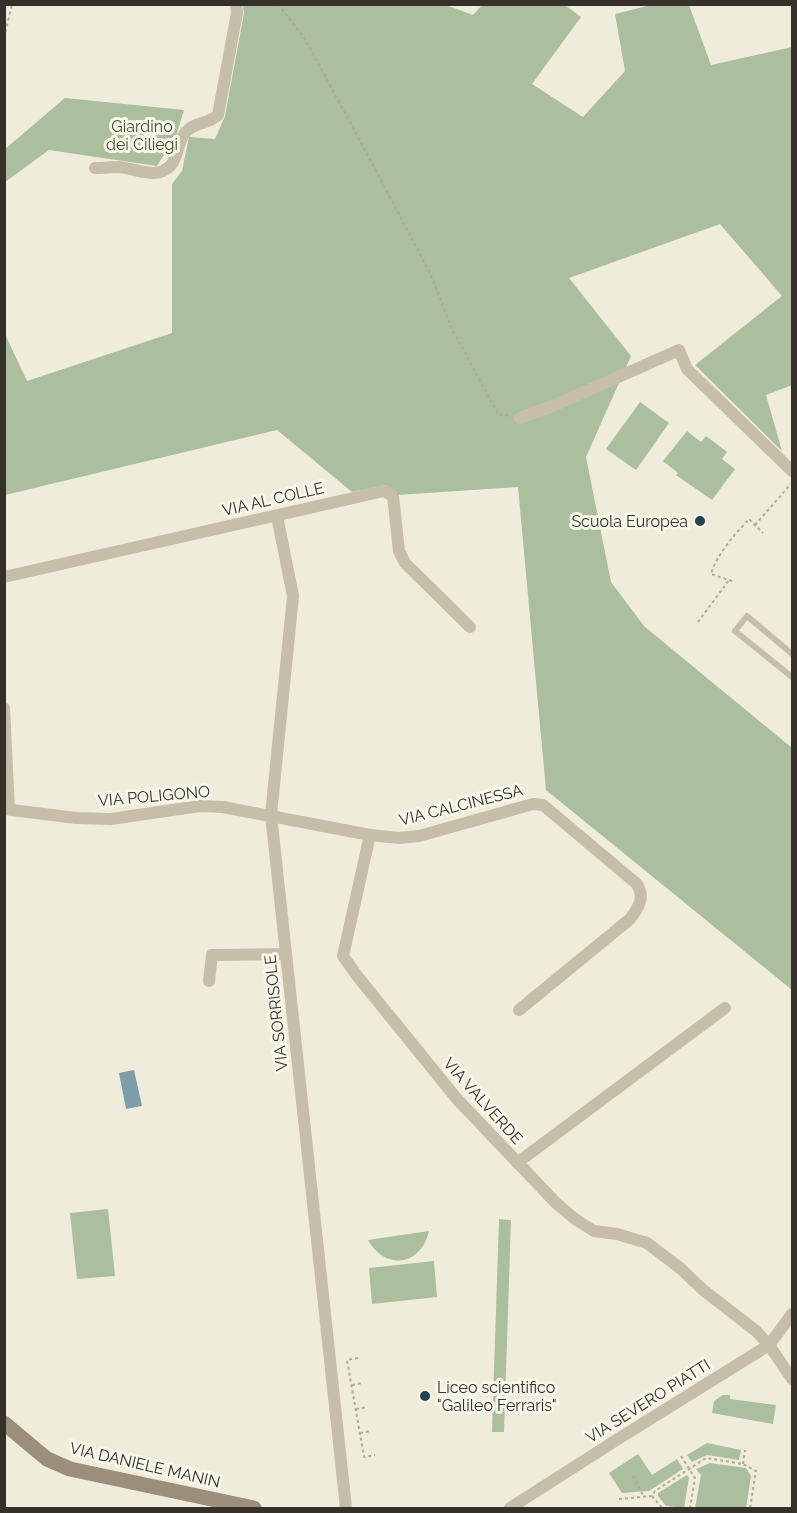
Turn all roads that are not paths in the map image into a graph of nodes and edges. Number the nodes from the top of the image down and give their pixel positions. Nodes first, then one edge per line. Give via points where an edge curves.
1 (236, 4) edge
2 (95, 168) dead end
3 (520, 418) road end
4 (792, 471) edge
5 (277, 516) junction
6 (4, 577) edge
7 (470, 627) dead end
8 (792, 654) edge
9 (792, 676) edge
10 (4, 708) edge
11 (7, 809) edge
12 (271, 815) junction
13 (370, 835) junction
14 (286, 954) junction
15 (209, 981) dead end
16 (725, 1008) dead end
17 (519, 1010) dead end
18 (517, 1162) junction
19 (792, 1314) edge
20 (769, 1345) junction
21 (792, 1379) edge
22 (4, 1424) edge
23 (511, 1508) edge
24 (254, 1509) edge
25 (346, 1509) edge

1 - 2 street via 218,115 186,131 172,164 162,172
3 - 4 street via 679,350 687,369
5 - 6 street, VIA AL COLLE
5 - 7 street, VIA AL COLLE via 384,491 393,496 399,551 405,563
5 - 12 street, VIA SORRISOLE via 293,596
8 - 9 lane via 747,616 735,631
10 - 11 street
11 - 12 street, VIA POLIGONO via 111,819 200,806
12 - 13 street
12 - 14 street, VIA SORRISOLE
13 - 17 street, VIA CALCINESSA via 419,836 533,804 543,805 637,884 641,900 630,919
13 - 18 street, VIA VALVERDE via 343,956 457,1099
14 - 15 street via 212,955
14 - 25 street, VIA SORRISOLE
16 - 18 street
18 - 20 street, VIA VALVERDE via 575,1219 594,1231 647,1244
19 - 20 street, VIA SEVERO PIATTI
20 - 21 street, VIA VALVERDE
20 - 23 street, VIA SEVERO PIATTI
22 - 24 main road, VIA DANIELE MANIN via 47,1459 70,1469

